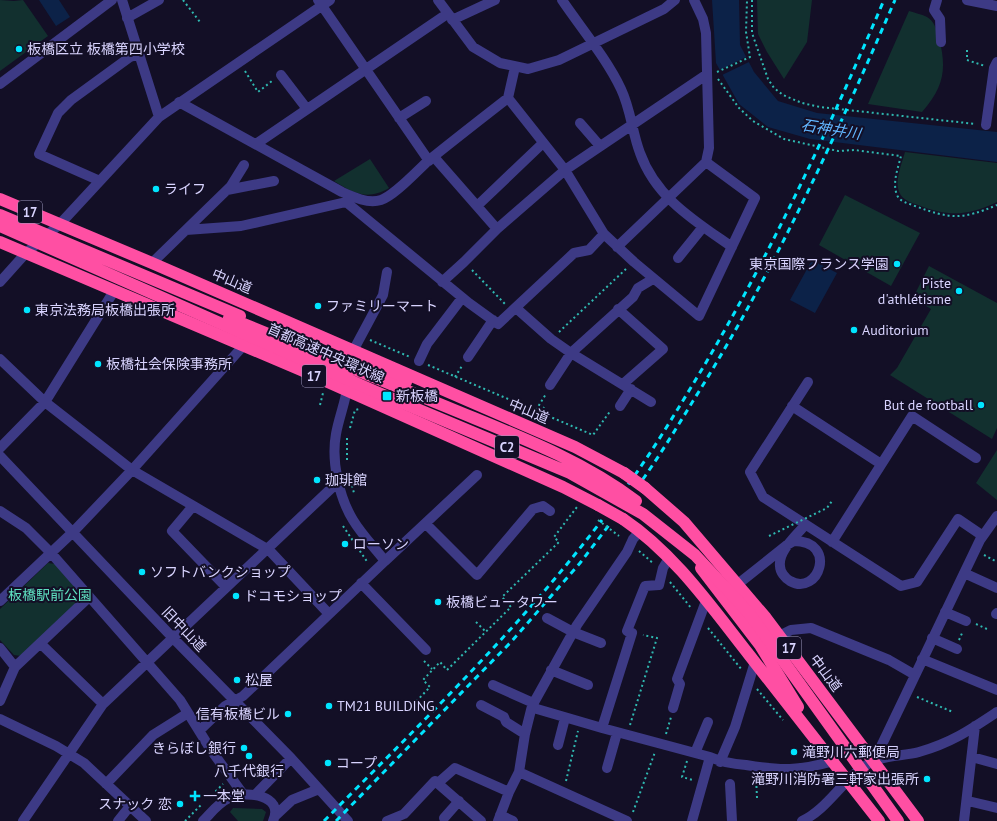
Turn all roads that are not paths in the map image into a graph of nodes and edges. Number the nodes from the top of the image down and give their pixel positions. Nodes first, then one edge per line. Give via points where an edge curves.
1 (112, 0) edge
2 (122, 0) edge
3 (158, 0) edge
4 (438, 0) edge
5 (495, 0) edge
6 (562, 0) edge
7 (675, 0) edge
8 (694, 0) edge
9 (937, 0) edge
10 (967, 0) edge
11 (323, 2) edge
12 (997, 6) edge
13 (450, 17) junction
14 (128, 18) junction
15 (941, 42) dead end
16 (592, 44) junction
17 (139, 54) junction
18 (996, 65) edge
19 (515, 67) junction
20 (365, 68) junction
21 (710, 74) junction
22 (281, 75) road end
23 (0, 84) edge
24 (508, 98) junction
25 (426, 101) dead end
26 (179, 102) junction
27 (306, 109) junction
28 (160, 117) junction
29 (399, 118) junction
30 (580, 123) dead end
31 (633, 124) junction
32 (986, 125) road end
33 (543, 143) junction
34 (256, 144) junction
35 (600, 146) junction
36 (431, 159) junction
37 (706, 162) junction
38 (244, 165) dead end
39 (565, 170) junction
40 (100, 181) junction
41 (274, 181) dead end
42 (227, 190) junction
43 (0, 199) edge
44 (349, 199) junction
45 (668, 199) junction
46 (477, 206) junction
47 (0, 215) edge
48 (0, 219) edge
49 (60, 224) junction
50 (704, 226) junction
51 (0, 227) edge
52 (497, 229) junction
53 (186, 230) junction
54 (604, 234) junction
55 (0, 242) edge
56 (732, 247) junction
57 (617, 248) junction
58 (26, 253) junction
59 (678, 258) dead end
60 (152, 263) junction
61 (387, 272) dead end
62 (653, 279) junction
63 (0, 282) edge
64 (442, 282) junction
65 (114, 291) junction
66 (462, 298) junction
67 (514, 309) junction
68 (618, 309) junction
69 (493, 320) junction
70 (244, 345) junction
71 (571, 353) junction
72 (352, 356) junction
73 (468, 357) dead end
74 (0, 359) edge
75 (419, 361) road end
76 (808, 382) dead end
77 (627, 387) junction
78 (549, 389) road end
79 (347, 391) junction
80 (45, 402) junction
81 (651, 402) dead end
82 (620, 406) road end
83 (792, 406) junction
84 (0, 448) edge
85 (0, 456) edge
86 (976, 458) dead end
87 (881, 464) junction
88 (132, 470) junction
89 (477, 475) dead end
90 (338, 482) junction
91 (193, 506) junction
92 (0, 511) edge
93 (550, 511) dead end
94 (997, 516) edge
95 (426, 524) junction
96 (806, 525) junction
97 (640, 531) junction
98 (72, 532) junction
99 (982, 536) junction
100 (832, 542) junction
101 (268, 550) junction
102 (51, 553) junction
103 (669, 558) junction
104 (385, 562) junction
105 (964, 573) junction
106 (361, 583) junction
107 (738, 584) junction
108 (226, 587) junction
109 (997, 588) edge
110 (89, 597) junction
111 (0, 601) edge
112 (706, 601) junction
113 (945, 612) junction
114 (330, 614) junction
115 (547, 618) dead end
116 (966, 621) road end
117 (573, 632) junction
118 (779, 636) junction
119 (173, 638) junction
120 (932, 638) junction
121 (601, 643) dead end
122 (41, 644) junction
123 (0, 648) edge
124 (957, 648) road end
125 (426, 650) dead end
126 (922, 659) junction
127 (755, 662) junction
128 (147, 663) junction
129 (15, 667) junction
130 (551, 670) junction
131 (914, 675) junction
132 (493, 685) dead end
133 (588, 685) dead end
134 (997, 690) edge
135 (235, 700) junction
136 (0, 701) edge
137 (103, 704) junction
138 (481, 705) dead end
139 (532, 706) junction
140 (673, 708) road end
141 (997, 712) edge
142 (188, 713) junction
143 (565, 718) junction
144 (0, 719) edge
145 (708, 722) dead end
146 (975, 726) junction
147 (602, 728) junction
148 (199, 731) junction
149 (525, 734) junction
150 (622, 734) junction
151 (817, 741) junction
152 (558, 745) dead end
153 (692, 752) junction
154 (69, 753) junction
155 (710, 757) junction
156 (972, 757) junction
157 (291, 758) junction
158 (834, 761) junction
159 (874, 761) junction
160 (720, 762) junction
161 (997, 764) edge
162 (607, 768) dead end
163 (519, 772) junction
164 (848, 780) junction
165 (106, 784) junction
166 (438, 784) junction
167 (730, 784) dead end
168 (319, 789) junction
169 (509, 792) junction
170 (243, 794) junction
171 (255, 795) junction
172 (458, 801) junction
173 (968, 801) junction
174 (130, 806) junction
175 (997, 808) edge
176 (274, 818) edge
177 (444, 818) dead end
178 (499, 818) edge
179 (629, 818) edge
180 (818, 818) edge
181 (24, 821) edge
182 (118, 821) edge
183 (146, 821) edge
184 (203, 821) edge
185 (348, 821) edge
186 (387, 821) edge
187 (481, 821) edge
188 (513, 821) edge
189 (692, 821) edge
190 (732, 821) edge
191 (802, 821) edge
192 (879, 821) edge
193 (894, 821) edge
194 (898, 821) edge
195 (918, 821) edge
196 (964, 821) edge

1 - 23 street
2 - 14 street
3 - 14 street
4 - 13 street
5 - 13 street
6 - 16 street
7 - 16 street via 664,9
8 - 21 street via 703,19
9 - 15 street via 934,10 940,19
10 - 12 street
11 - 20 street
11 - 26 street
13 - 19 street via 473,47 500,63
13 - 20 street
14 - 17 street
16 - 19 street via 559,60 528,69
16 - 31 street via 621,88
17 - 28 street
17 - 40 street via 130,57 71,100 58,113 40,154
18 - 32 street
19 - 24 street
20 - 27 street
20 - 29 street
21 - 31 street
21 - 37 street via 709,148
22 - 27 street
24 - 33 street
24 - 36 street
25 - 29 street
26 - 28 street
26 - 34 street
27 - 34 street
28 - 40 street
29 - 36 street
30 - 35 street
31 - 35 street
31 - 45 street via 640,155 651,177
33 - 39 street
33 - 46 street
34 - 44 street
35 - 39 street
36 - 44 street via 381,200
36 - 46 street
37 - 45 street
37 - 56 street via 755,198
38 - 42 street
39 - 52 street
39 - 54 street
40 - 49 street
41 - 42 street
42 - 53 street
43 - 49 highway, 中山道 / 17
44 - 53 street via 241,226
44 - 64 street
45 - 50 street
45 - 57 street
46 - 52 street
47 - 72 highway, bridge via 325,351
48 - 151 highway, bridge via 222,315 504,430 592,471 630,497 688,551 742,621 788,690
49 - 58 street
49 - 60 highway, 中山道 / 17
50 - 56 street
50 - 59 street
51 - 193 highway, 首都高速中央環状線 / C2, bridge via 368,391 567,475 640,517 691,556 721,589
51 - 194 highway, 首都高速中央環状線 / C2, bridge via 374,391 570,473 643,514 695,555 749,613
52 - 64 street
53 - 60 street
54 - 57 street
54 - 67 street via 589,250 574,253
55 - 58 highway, 17
56 - 62 street via 699,316
57 - 62 street
58 - 63 street
58 - 65 highway, 17
60 - 72 highway, 中山道 / 17
61 - 72 street via 383,295
62 - 68 street via 638,288 633,297
64 - 66 street
65 - 70 highway, 17
65 - 80 street
66 - 69 street
66 - 75 street via 427,344
67 - 69 street via 498,324
67 - 71 street
68 - 71 street
68 - 77 street via 663,349
69 - 73 street
70 - 79 highway, 17
70 - 88 street
71 - 77 street
71 - 78 street
72 - 79 street
72 - 107 highway, 中山道 / 17, bridge via 510,419 575,447 624,473 684,522
74 - 80 street
76 - 83 street
77 - 81 street
77 - 82 street
79 - 90 street via 336,435 335,459
79 - 97 highway, 17, bridge via 556,484 598,505
80 - 84 street
80 - 88 street
83 - 87 street
83 - 96 street via 750,472 763,497
85 - 98 street, 旧中山道
86 - 87 street via 912,416
87 - 100 street
88 - 91 street
88 - 98 street
89 - 95 street
90 - 101 street
90 - 104 street via 353,520
91 - 101 street
91 - 108 street via 172,531
92 - 102 street via 26,528
93 - 95 street via 543,506 533,508 477,575
94 - 99 street
95 - 104 street
96 - 100 street
96 - 107 street via 795,537 791,542 787,547 780,559 780,567 789,581 798,584 813,579 818,572 820,556 816,548 802,541 794,541 790,543 786,545
97 - 103 highway, 17
97 - 117 street
98 - 102 street
98 - 119 street, 旧中山道
99 - 100 street via 958,519 917,582 901,586
99 - 105 street
101 - 108 street
101 - 114 street
102 - 110 street
102 - 111 street
103 - 112 highway, 17
103 - 147 street via 663,568 659,585 645,586 627,631 632,633
104 - 106 street
105 - 109 street
105 - 113 street
106 - 114 street
106 - 125 street
107 - 118 highway, 中山道 / 17
108 - 119 street
110 - 122 street
110 - 128 street
112 - 127 highway, 17
112 - 140 street via 677,679 680,684
113 - 116 street
113 - 120 street
114 - 135 street via 243,696
115 - 117 street
117 - 121 street
117 - 130 street
118 - 131 street via 791,630 812,628 889,660
118 - 159 highway, 中山道 / 17
119 - 128 street
119 - 135 street, 旧中山道
120 - 124 street
120 - 126 street
122 - 129 street
122 - 137 street
123 - 129 street
126 - 131 street
126 - 134 street
127 - 151 highway, 17
127 - 160 street via 735,727
128 - 137 street
128 - 142 street via 180,700
129 - 136 street
130 - 133 street
130 - 139 street
131 - 159 street
132 - 139 street via 532,702
135 - 148 street
135 - 157 street, 旧中山道
137 - 154 street
138 - 149 street via 504,717 506,722
139 - 143 street
139 - 149 street
141 - 146 street
142 - 148 street
142 - 165 street via 153,735
143 - 147 street
143 - 152 street
144 - 154 street
145 - 153 street
146 - 156 street
146 - 159 street via 944,745
147 - 150 street
148 - 170 street
149 - 163 street
150 - 153 street
150 - 162 street
151 - 158 highway, 17
153 - 155 street
154 - 165 street
154 - 181 street
155 - 160 street
155 - 189 street
156 - 161 street
156 - 173 street
157 - 168 street, 旧中山道
157 - 171 street
158 - 160 street via 788,771
158 - 164 highway, 17
159 - 164 street
159 - 195 highway, 中山道 / 17
163 - 169 street
163 - 179 street
164 - 180 street
164 - 192 highway, 17
165 - 174 street
166 - 169 street via 455,768
166 - 172 street
166 - 186 street via 435,781 404,814
167 - 190 street
168 - 176 street via 292,800
168 - 185 street, 旧中山道
169 - 178 street
170 - 171 street
170 - 184 street via 224,801
171 - 176 street via 264,797 272,803 275,808
172 - 177 street
172 - 187 street
173 - 175 street
173 - 196 street
174 - 182 street
174 - 183 street
178 - 188 street
180 - 191 street

